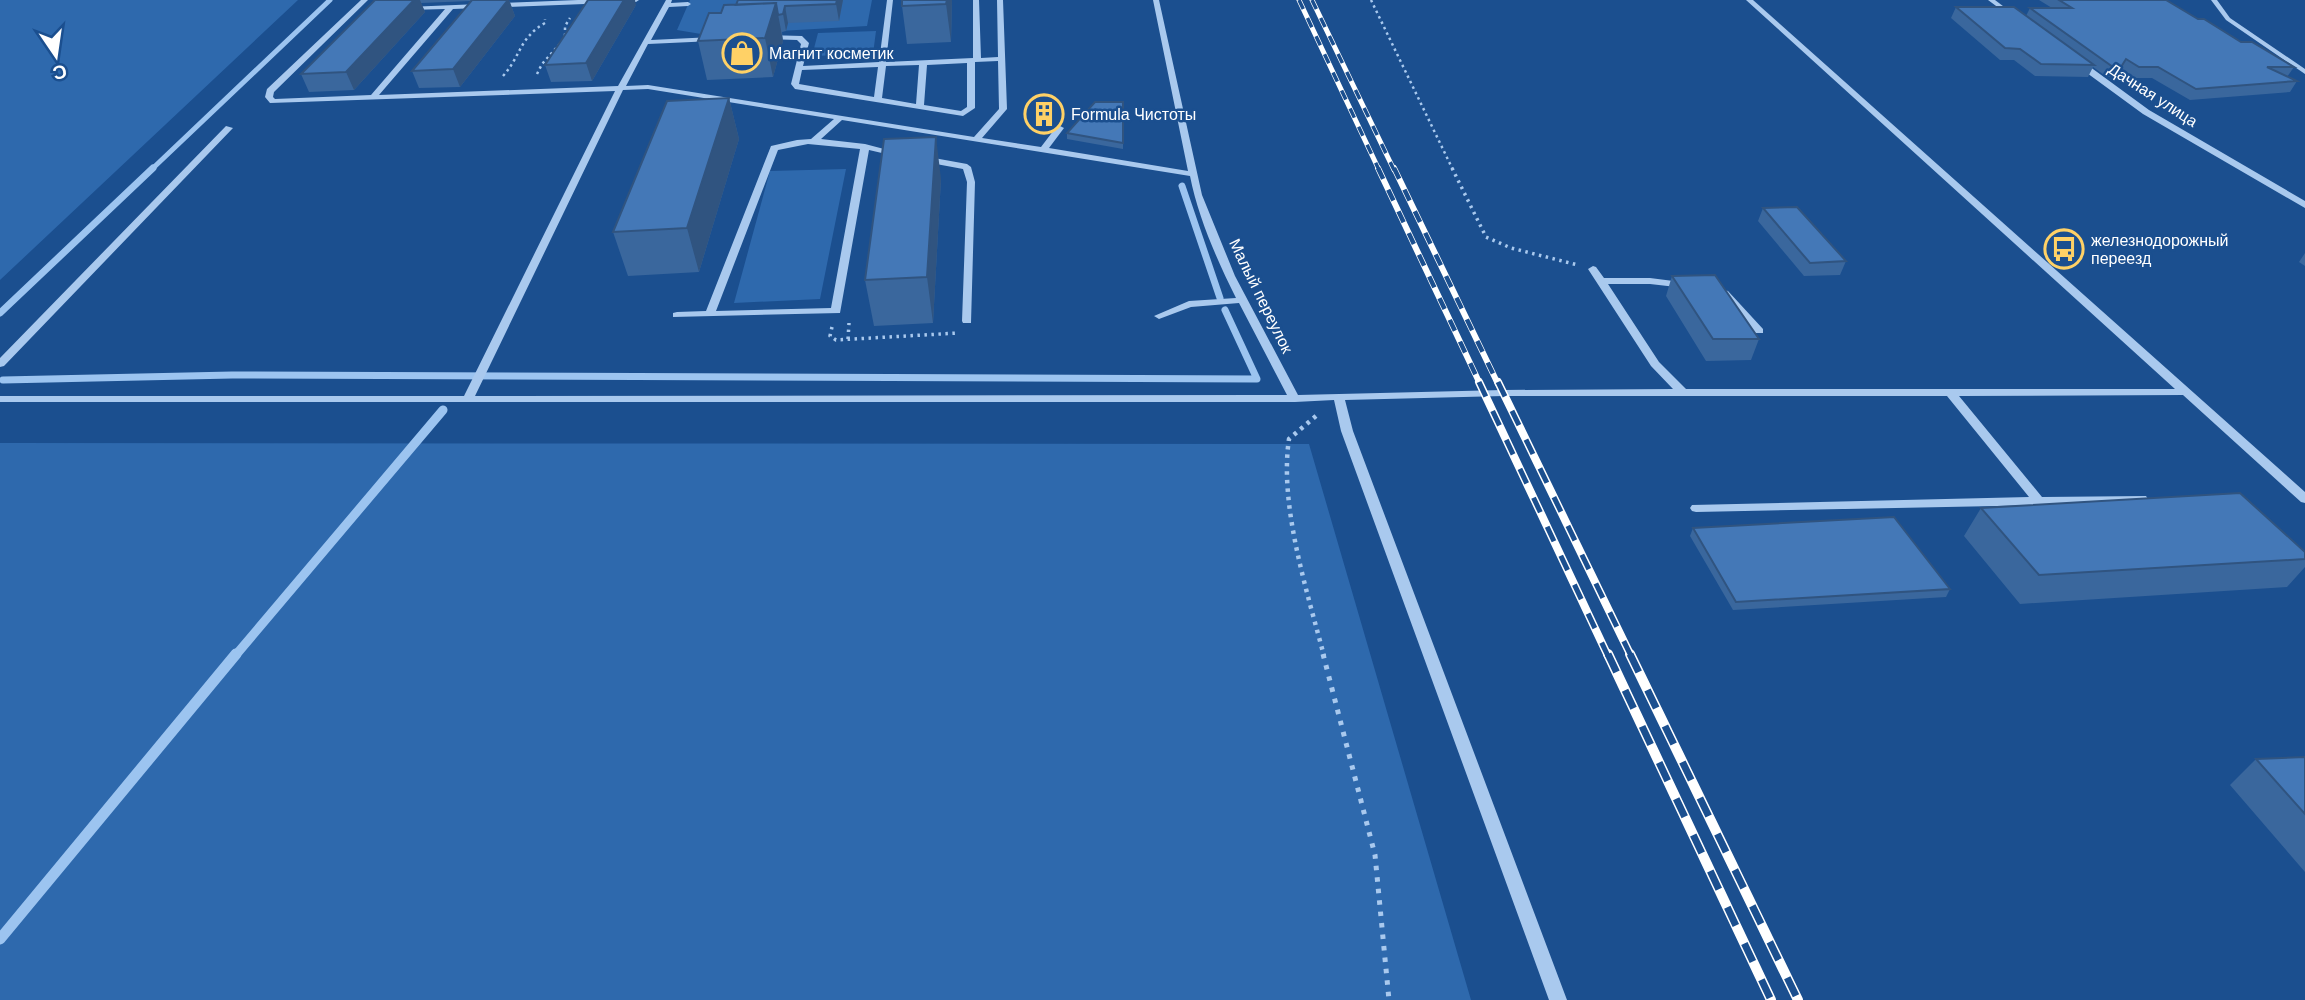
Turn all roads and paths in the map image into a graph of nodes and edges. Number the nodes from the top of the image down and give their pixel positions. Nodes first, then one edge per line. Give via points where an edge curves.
1 (365, 0) edge
2 (636, 0) edge
3 (890, 0) edge
4 (976, 0) edge
5 (1000, 0) edge
6 (1156, 0) edge
7 (1371, 0) edge
8 (1749, 0) edge
9 (1991, 0) edge
10 (2214, 0) edge
11 (590, 1) edge
12 (668, 2) edge
13 (552, 3) junction
14 (688, 4) dead end
15 (452, 6) junction
16 (395, 8) edge
17 (369, 9) edge
18 (356, 10) junction
19 (2018, 19) edge
20 (758, 37) edge
21 (716, 39) edge
22 (646, 42) junction
23 (2071, 57) edge
24 (1002, 59) junction
25 (974, 60) junction
26 (923, 63) junction
27 (882, 65) junction
28 (799, 68) junction
29 (2305, 72) edge
30 (621, 88) junction
31 (530, 91) junction
32 (480, 93) junction
33 (373, 97) junction
34 (878, 100) junction
35 (920, 107) junction
36 (840, 118) junction
37 (229, 128) dead end
38 (1060, 128) dead end
39 (976, 139) junction
40 (814, 140) junction
41 (864, 147) junction
42 (1044, 149) junction
43 (1193, 174) junction
44 (2305, 205) edge
45 (1593, 270) joint
46 (1601, 281) junction
47 (1697, 287) edge
48 (1717, 290) edge
49 (1244, 300) junction
50 (836, 311) junction
51 (710, 314) junction
52 (677, 315) dead end
53 (850, 316) dead end
54 (1159, 316) dead end
55 (967, 321) joint
56 (955, 325) dead end
57 (1759, 331) dead end
58 (955, 334) junction
59 (848, 339) junction
60 (0, 364) edge
61 (1683, 393) junction
62 (1951, 393) junction
63 (2187, 393) junction
64 (1339, 398) junction
65 (1295, 399) junction
66 (0, 400) edge
67 (468, 400) junction
68 (2154, 499) edge
69 (2305, 499) edge
70 (2038, 500) junction
71 (1696, 508) dead end
72 (1389, 1000) edge
73 (1558, 1000) edge

1 - 18 street
2 - 11 street
3 - 27 street
4 - 25 street
5 - 24 street
6 - 43 street, Малый переулок
7 - 45 path via 1486,237
8 - 63 street
9 - 19 street
10 - 29 street via 2228,19
11 - 13 street
11 - 31 path via 565,26 565,38 541,64
12 - 14 street
12 - 22 street
13 - 15 street
13 - 32 path via 545,12 545,23 530,31 519,45 509,70
15 - 16 street
15 - 33 street
17 - 18 street
18 - 33 street via 269,97 273,101
20 - 28 street via 799,38 805,43
21 - 22 street
22 - 30 street
23 - 44 street, Дачная улица via 2146,111
24 - 25 street
24 - 39 street via 1003,109
25 - 26 street
25 - 35 street via 971,108 963,114
26 - 27 street
26 - 35 street
27 - 28 street
27 - 34 street
28 - 34 street via 798,87
30 - 31 street
30 - 36 street via 648,87
30 - 67 street
31 - 32 street
32 - 33 street
34 - 35 street
36 - 39 street
36 - 40 street
37 - 60 street
38 - 42 street
39 - 42 street
40 - 41 street
40 - 51 street via 774,148
41 - 50 street
41 - 55 street via 967,167 971,182
42 - 43 street
43 - 49 street, Малый переулок via 1230,276
45 - 46 street
46 - 47 street
46 - 61 street via 1655,364
48 - 57 street
49 - 54 street via 1189,304
49 - 65 street, Малый переулок
50 - 51 street
50 - 59 path via 830,336
51 - 52 street
53 - 59 path
55 - 58 path via 965,332
56 - 58 path
58 - 59 path
61 - 62 street
61 - 64 street
62 - 63 street
62 - 70 street
63 - 69 street
64 - 65 street
64 - 72 path via 1289,439 1285,465 1299,560 1375,855
64 - 73 street via 1347,431
65 - 67 street
66 - 67 street
68 - 70 street
70 - 71 street

